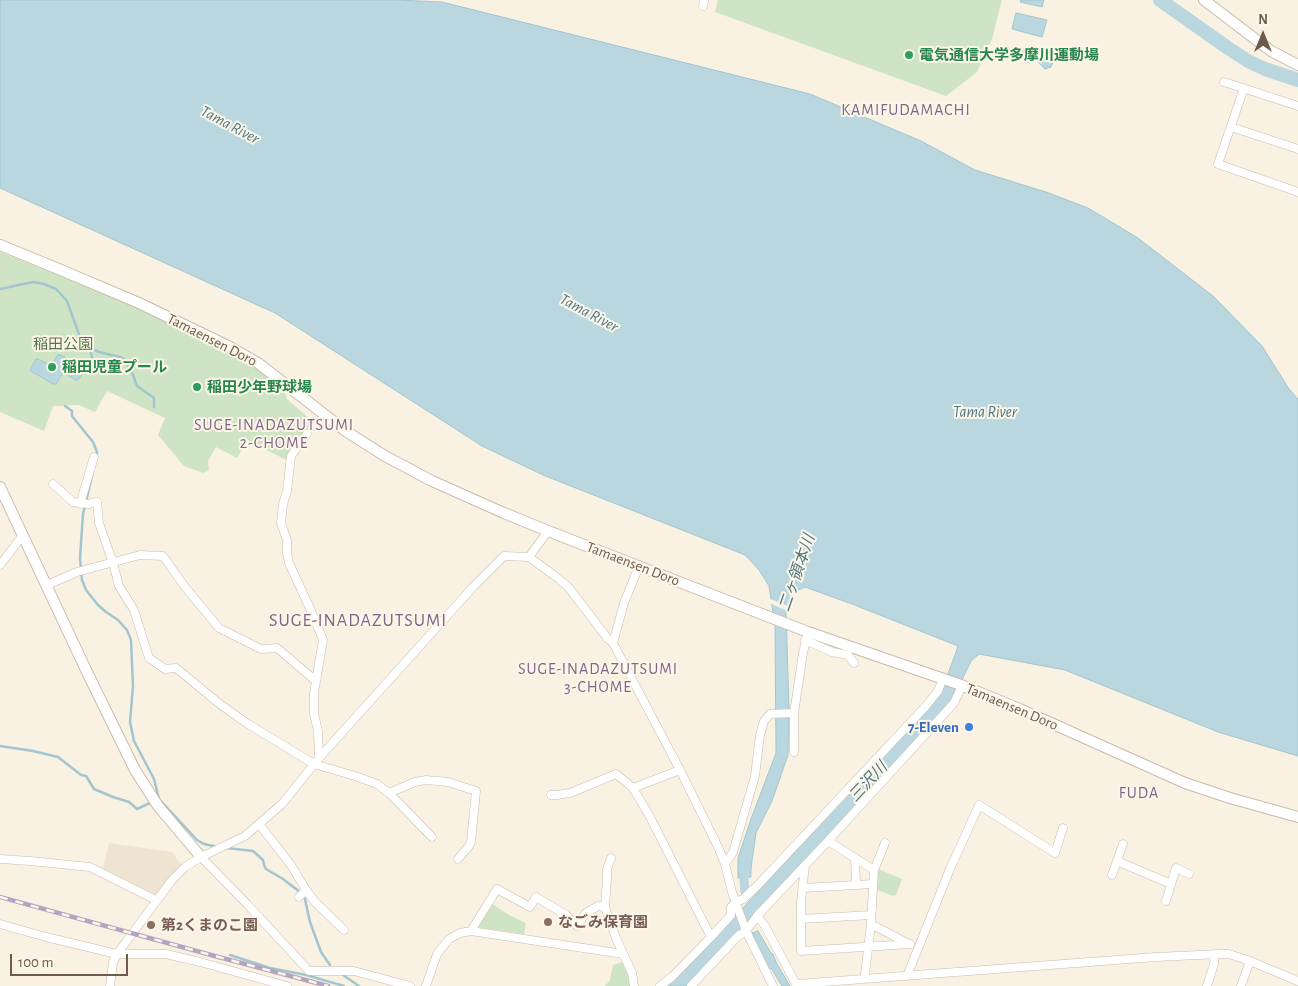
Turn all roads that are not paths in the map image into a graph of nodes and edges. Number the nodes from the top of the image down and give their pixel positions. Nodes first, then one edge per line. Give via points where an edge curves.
1 (1204, 0) edge
2 (1298, 65) edge
3 (1224, 82) dead end
4 (1244, 88) junction
5 (1298, 106) edge
6 (1231, 127) junction
7 (1298, 149) edge
8 (1298, 192) edge
9 (0, 245) edge
10 (307, 434) dead end
11 (94, 457) dead end
12 (53, 484) dead end
13 (0, 487) edge
14 (83, 504) junction
15 (548, 531) junction
16 (23, 536) junction
17 (529, 557) junction
18 (113, 563) junction
19 (0, 565) edge
20 (639, 566) junction
21 (46, 585) junction
22 (804, 634) junction
23 (613, 644) junction
24 (854, 664) dead end
25 (945, 679) junction
26 (316, 681) junction
27 (962, 685) junction
28 (794, 713) junction
29 (794, 752) dead end
30 (317, 761) junction
31 (680, 770) junction
32 (633, 788) junction
33 (389, 794) junction
34 (551, 795) dead end
35 (1298, 817) edge
36 (259, 824) junction
37 (1063, 828) dead end
38 (432, 836) dead end
39 (828, 842) junction
40 (885, 843) dead end
41 (1123, 844) dead end
42 (201, 857) junction
43 (611, 858) dead end
44 (855, 858) junction
45 (0, 859) edge
46 (458, 859) dead end
47 (1117, 861) junction
48 (725, 864) junction
49 (805, 865) junction
50 (874, 870) junction
51 (1189, 874) dead end
52 (1112, 875) dead end
53 (856, 884) junction
54 (873, 884) junction
55 (1170, 884) junction
56 (803, 888) junction
57 (156, 900) junction
58 (1166, 901) dead end
59 (737, 906) junction
60 (605, 907) junction
61 (871, 915) junction
62 (757, 916) junction
63 (801, 919) junction
64 (0, 924) edge
65 (871, 924) junction
66 (746, 929) junction
67 (344, 930) dead end
68 (471, 931) junction
69 (711, 936) junction
70 (910, 944) junction
71 (920, 946) junction
72 (868, 947) junction
73 (117, 954) junction
74 (623, 954) junction
75 (1215, 955) junction
76 (1250, 961) junction
77 (907, 976) junction
78 (865, 980) junction
79 (1298, 981) edge
80 (258, 982) edge
81 (797, 985) edge
82 (110, 986) edge
83 (287, 986) edge
84 (410, 986) edge
85 (426, 986) edge
86 (634, 986) edge
87 (660, 986) edge
88 (690, 986) edge
89 (773, 986) edge
90 (1207, 986) edge
91 (1241, 986) edge

1 - 2 street via 1271,51
3 - 4 street
4 - 5 street
4 - 6 street
6 - 7 street
6 - 8 street via 1218,164
9 - 15 street, Tamaensen Doro via 228,346 258,363 347,432 385,456 432,482
10 - 26 street via 291,456 281,523 287,540 289,564 323,640
11 - 14 street
12 - 14 street via 73,502
13 - 16 street
14 - 18 street via 96,502 98,523
15 - 17 street
15 - 20 street, Tamaensen Doro
16 - 19 street
16 - 21 street
17 - 23 street via 569,588
17 - 30 street via 504,556
18 - 21 street
18 - 26 street via 140,555 163,556 220,628 261,649 277,648
18 - 30 street via 119,586 134,610 149,658 165,669 176,668 235,714
20 - 22 street, Tamaensen Doro via 755,610
20 - 23 street via 624,603
21 - 42 street via 135,770 158,806
22 - 24 street via 832,652 848,655
22 - 25 street, Tamaensen Doro
22 - 28 street
23 - 31 street
25 - 27 street, Tamaensen Doro
25 - 59 street via 925,707
26 - 30 street
27 - 35 street, Tamaensen Doro via 1185,783
27 - 39 street via 954,703
28 - 29 street
28 - 48 street via 770,714 764,721 755,776 733,852
30 - 33 street via 377,784
30 - 36 street via 282,804
31 - 32 street
31 - 48 street
32 - 34 street via 616,774 570,793
32 - 69 street
33 - 38 street
33 - 46 street via 426,780 448,782 476,791 470,846
36 - 42 street via 245,836
36 - 67 street via 291,866 302,893
37 - 71 street via 1055,853 979,805
39 - 44 street
39 - 49 street
40 - 50 street
41 - 47 street
42 - 57 street via 185,867
42 - 84 street via 309,971 354,971
43 - 60 street via 607,869
44 - 50 street
44 - 53 street
45 - 57 street via 90,867
47 - 52 street
47 - 55 street
48 - 59 street
49 - 56 street
49 - 62 street
50 - 54 street
51 - 55 street via 1176,868
53 - 54 street
53 - 56 street
54 - 61 street
55 - 58 street
56 - 63 street
57 - 73 street
59 - 66 street
59 - 69 street via 731,907 731,915
60 - 68 street via 598,906 586,913 577,926 566,915 536,897 530,907 497,890
60 - 74 street
61 - 63 street
61 - 65 street
62 - 66 street
62 - 81 street
63 - 72 street via 800,951
64 - 73 street
65 - 70 street
65 - 72 street
66 - 88 street
66 - 89 street
68 - 74 street
68 - 85 street via 449,939 438,954
69 - 87 street
70 - 71 street
70 - 72 street
71 - 77 street
72 - 78 street
73 - 80 street via 166,954
73 - 82 street
74 - 86 street
75 - 76 street via 1229,954
75 - 77 street
75 - 90 street
76 - 79 street
76 - 91 street
77 - 78 street
78 - 81 street
80 - 83 street

